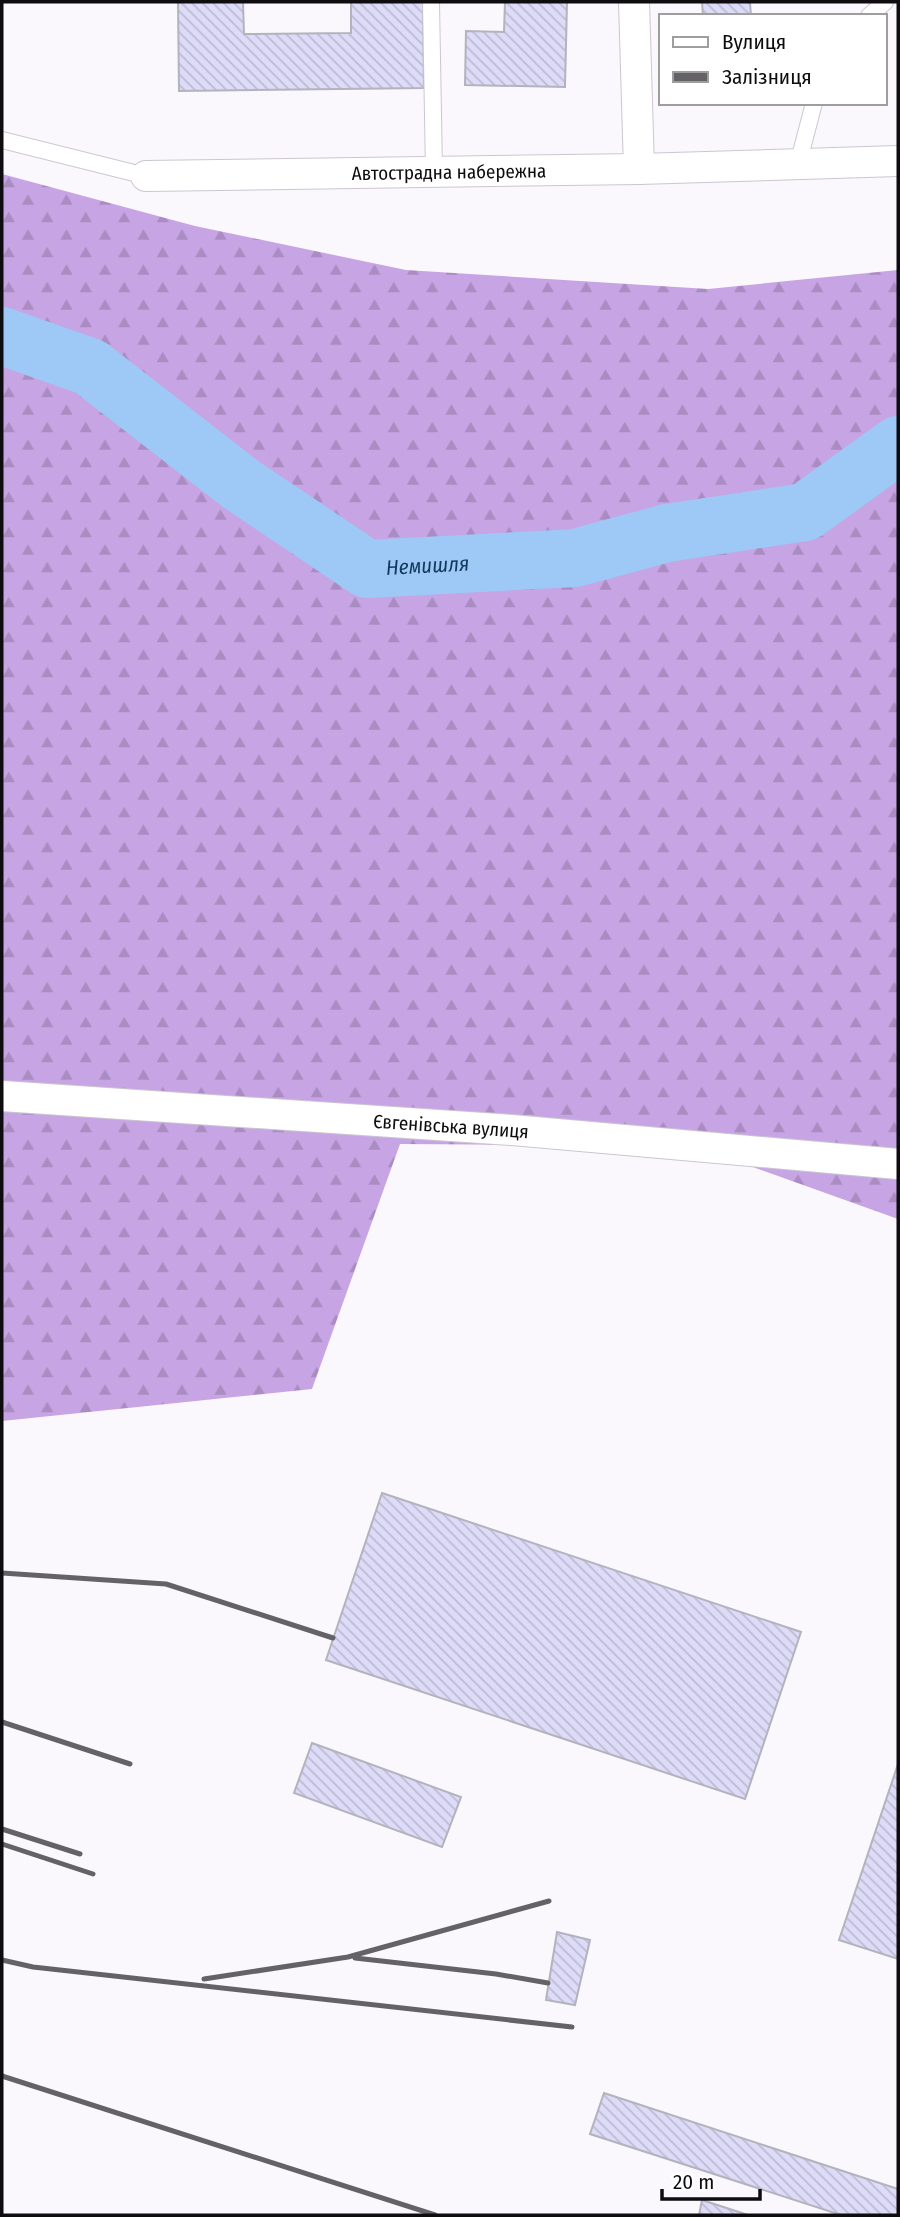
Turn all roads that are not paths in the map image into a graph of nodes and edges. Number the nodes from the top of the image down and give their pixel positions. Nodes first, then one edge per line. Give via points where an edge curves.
1 (431, 2) edge
2 (634, 2) edge
3 (885, 2) edge
4 (871, 14) edge
5 (813, 105) edge
6 (2, 140) edge
7 (898, 161) edge
8 (798, 164) junction
9 (639, 169) junction
10 (434, 172) junction
11 (146, 176) joint
12 (2, 1096) edge
13 (898, 1164) edge

1 - 10 lane
2 - 9 street
3 - 4 lane
5 - 8 lane
6 - 11 lane, Автострадна набережна
7 - 8 street, Автострадна набережна
8 - 9 street, Автострадна набережна
9 - 10 street, Автострадна набережна
10 - 11 street, Автострадна набережна
12 - 13 street, Євгенівська вулиця via 512,1130

